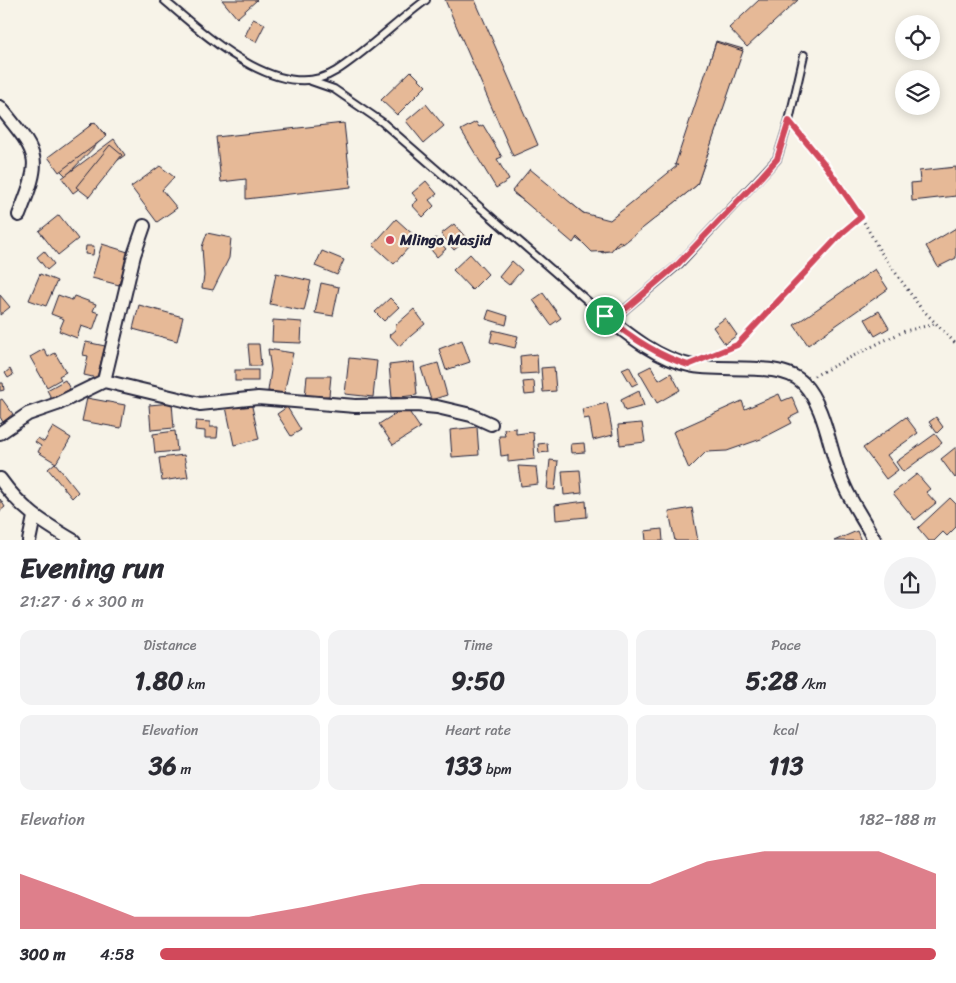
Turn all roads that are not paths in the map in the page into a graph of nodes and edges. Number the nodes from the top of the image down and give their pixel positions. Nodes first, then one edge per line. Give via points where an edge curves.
1 (164, 0) edge
2 (426, 0) edge
3 (804, 55) dead end
4 (310, 81) junction
5 (0, 107) edge
6 (19, 215) dead end
7 (144, 226) dead end
8 (605, 316) junction
9 (104, 381) junction
10 (491, 424) dead end
11 (0, 433) edge
12 (0, 479) edge
13 (34, 517) junction
14 (29, 540) edge
15 (74, 540) edge
16 (875, 540) edge

1 - 4 lane via 205,34 256,68
2 - 4 lane via 335,72
3 - 8 lane via 777,159 678,264 622,312
4 - 8 lane via 334,89 382,122
5 - 6 street via 34,155 34,177
7 - 9 street
8 - 16 street via 631,338 670,360 711,370 775,371 790,374 803,383 818,409 844,486
9 - 10 street via 200,404 258,398 355,406 416,405 471,415
9 - 11 street via 28,414
12 - 13 street
13 - 14 street
13 - 15 street

